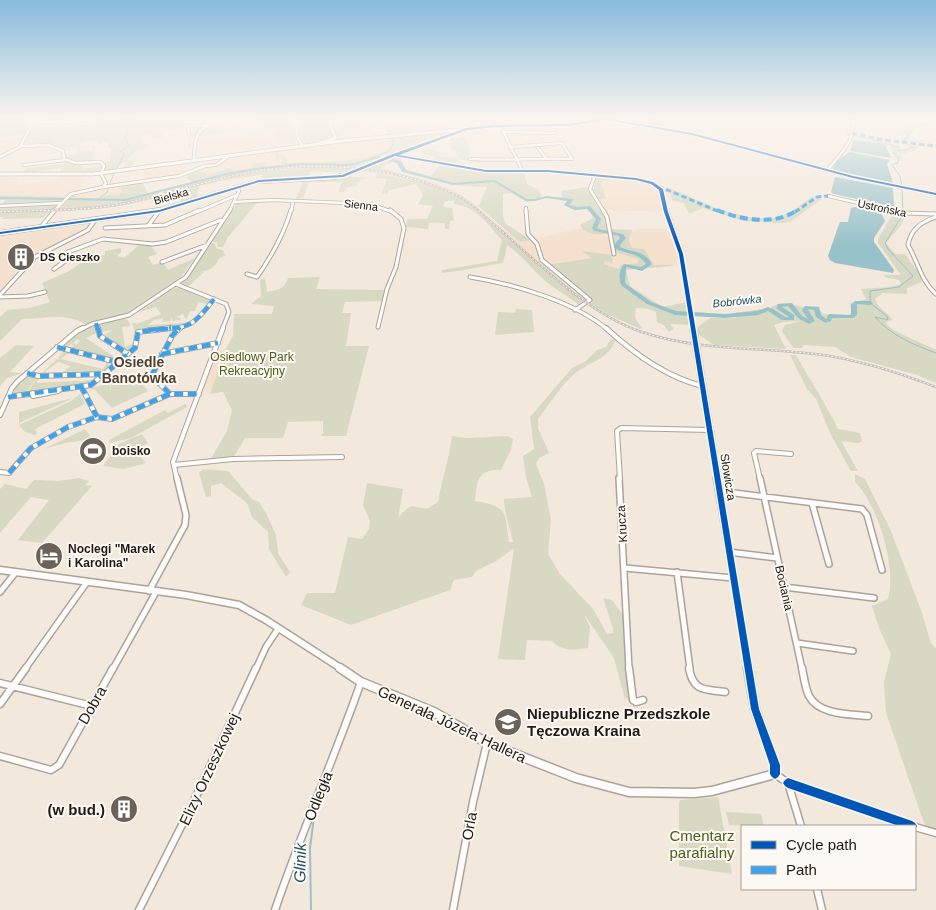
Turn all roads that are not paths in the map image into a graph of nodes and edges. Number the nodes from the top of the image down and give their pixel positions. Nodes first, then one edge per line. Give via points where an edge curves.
1 (61, 160) edge
2 (67, 160) edge
3 (198, 160) edge
4 (223, 160) edge
5 (381, 160) edge
6 (425, 160) edge
7 (505, 160) edge
8 (523, 160) edge
9 (789, 160) edge
10 (834, 160) edge
11 (194, 161) joint
12 (518, 161) junction
13 (24, 165) dead end
14 (188, 167) junction
15 (522, 170) junction
16 (826, 171) junction
17 (0, 174) edge
18 (101, 174) junction
19 (595, 175) junction
20 (103, 187) junction
21 (236, 188) junction
22 (936, 194) edge
23 (237, 195) junction
24 (828, 196) dead end
25 (65, 200) junction
26 (234, 202) junction
27 (293, 202) junction
28 (0, 206) edge
29 (526, 208) dead end
30 (159, 211) junction
31 (936, 215) edge
32 (95, 220) junction
33 (221, 220) junction
34 (148, 226) junction
35 (41, 227) junction
36 (105, 228) dead end
37 (0, 233) edge
38 (58, 245) junction
39 (206, 245) junction
40 (68, 252) junction
41 (614, 254) dead end
42 (162, 262) dead end
43 (54, 268) dead end
44 (247, 274) dead end
45 (470, 278) dead end
46 (176, 284) junction
47 (45, 292) dead end
48 (936, 294) edge
49 (0, 296) edge
50 (214, 299) junction
51 (575, 310) junction
52 (96, 322) junction
53 (180, 327) junction
54 (378, 327) dead end
55 (218, 343) junction
56 (57, 347) junction
57 (128, 354) junction
58 (162, 354) junction
59 (117, 362) junction
60 (27, 373) junction
61 (103, 374) junction
62 (81, 386) junction
63 (702, 386) junction
64 (170, 394) junction
65 (199, 394) junction
66 (8, 396) junction
67 (0, 415) edge
68 (98, 417) junction
69 (709, 430) junction
70 (791, 454) dead end
71 (342, 457) dead end
72 (174, 465) junction
73 (0, 472) edge
74 (719, 491) junction
75 (764, 497) junction
76 (812, 503) junction
77 (729, 552) junction
78 (777, 558) junction
79 (829, 564) dead end
80 (625, 568) junction
81 (0, 570) edge
82 (882, 570) dead end
83 (16, 572) junction
84 (677, 572) junction
85 (733, 578) junction
86 (87, 582) junction
87 (784, 587) junction
88 (0, 592) edge
89 (152, 592) junction
90 (874, 598) dead end
91 (278, 629) junction
92 (797, 643) junction
93 (853, 651) dead end
94 (361, 682) junction
95 (0, 683) edge
96 (13, 687) junction
97 (725, 692) dead end
98 (643, 700) dead end
99 (0, 704) edge
100 (92, 706) junction
101 (868, 716) dead end
102 (487, 743) junction
103 (0, 756) edge
104 (775, 774) junction
105 (788, 783) junction
106 (801, 825) edge
107 (908, 825) edge
108 (916, 828) edge
109 (936, 833) edge
110 (817, 890) edge
111 (139, 910) edge
112 (275, 910) edge
113 (453, 910) edge
114 (822, 910) edge

1 - 13 street
2 - 18 street via 100,162 104,166
3 - 11 street
4 - 14 street via 218,164
5 - 21 street, Bielska, bridge via 333,178 269,180
6 - 15 street via 479,170
7 - 12 street
8 - 12 street
9 - 16 street, Bielska
10 - 16 street
11 - 14 street
12 - 15 street
14 - 18 street
14 - 20 street via 169,178
15 - 19 street
16 - 22 street, Bielska
17 - 18 street
18 - 20 street via 106,183
19 - 41 street via 590,189 607,217
19 - 63 street, Słowicza via 636,179 661,189 681,254
20 - 25 street via 75,193
21 - 23 street
21 - 23 street
21 - 30 street, Bielska
23 - 26 street
23 - 34 street via 172,223
24 - 31 street, Ustrońska via 903,213
25 - 28 street
25 - 35 street
26 - 27 street, Sienna
26 - 33 street
27 - 44 street via 293,211 270,258 257,277
27 - 54 street, Sienna via 373,205 392,212 404,222 396,267
29 - 51 street via 528,234 537,244 542,260 590,300
30 - 32 street, Bielska
30 - 34 street
31 - 48 street via 916,226 908,245 926,285
32 - 35 street, Bielska
32 - 38 street via 88,230
33 - 39 street
33 - 40 street via 166,242 154,244 104,239
34 - 36 street
35 - 37 street, Bielska
38 - 40 street
38 - 49 street via 35,257
39 - 42 street
39 - 46 street via 188,274
40 - 43 street via 68,259
45 - 51 street via 518,286
46 - 50 street
46 - 52 street via 129,315
47 - 49 street
50 - 53 street via 199,319
50 - 55 street via 226,304 229,312
51 - 63 street via 604,326 670,373
52 - 56 street via 77,331
52 - 57 street via 100,336
53 - 57 street via 138,332 137,344
53 - 58 street
55 - 58 street
55 - 65 street
56 - 59 street
56 - 60 street
57 - 59 street
58 - 64 street via 153,374
59 - 61 street
60 - 61 street via 38,376
60 - 66 street
61 - 62 street via 94,383
62 - 66 street via 41,396 33,396 33,393
62 - 68 street
63 - 69 street, Słowicza
64 - 65 street
64 - 68 street via 112,419
65 - 72 street
66 - 67 street
68 - 73 street via 68,427 37,443 9,473
69 - 74 street, Słowicza
69 - 80 street, Krucza via 618,429
70 - 75 street, Bociania via 754,453
71 - 72 street via 233,459
72 - 89 street, Dobra via 186,521
74 - 75 street
74 - 77 street, Słowicza
75 - 76 street
75 - 78 street, Bociania
76 - 79 street
76 - 82 street via 862,509 867,514
77 - 78 street
77 - 85 street, Słowicza
78 - 87 street, Bociania
80 - 84 street
80 - 98 street, Krucza via 633,700
81 - 83 street, Generała Józefa Hallera
83 - 86 street, Generała Józefa Hallera
83 - 88 street
84 - 85 street
84 - 97 street via 691,680 699,688
85 - 104 street, Słowicza via 755,709 775,765
86 - 89 street, Generała Józefa Hallera
86 - 96 street
87 - 90 street
87 - 92 street, Bociania
89 - 91 street, Generała Józefa Hallera via 239,605
89 - 100 street, Dobra
91 - 94 street, Generała Józefa Hallera
91 - 111 street, Elizy Orzeszkowej via 266,647 192,806
92 - 93 street
92 - 101 street, Bociania via 808,694 815,705
94 - 102 street, Generała Józefa Hallera via 434,712
94 - 112 street, Odległa
95 - 96 street
96 - 99 street
96 - 100 street
100 - 103 street, Dobra via 59,765 51,770
102 - 104 street, Generała Józefa Hallera via 576,778 629,792 685,794 712,791
102 - 113 street, Orla
104 - 105 street
105 - 106 street
105 - 107 street
108 - 109 street
110 - 114 street

